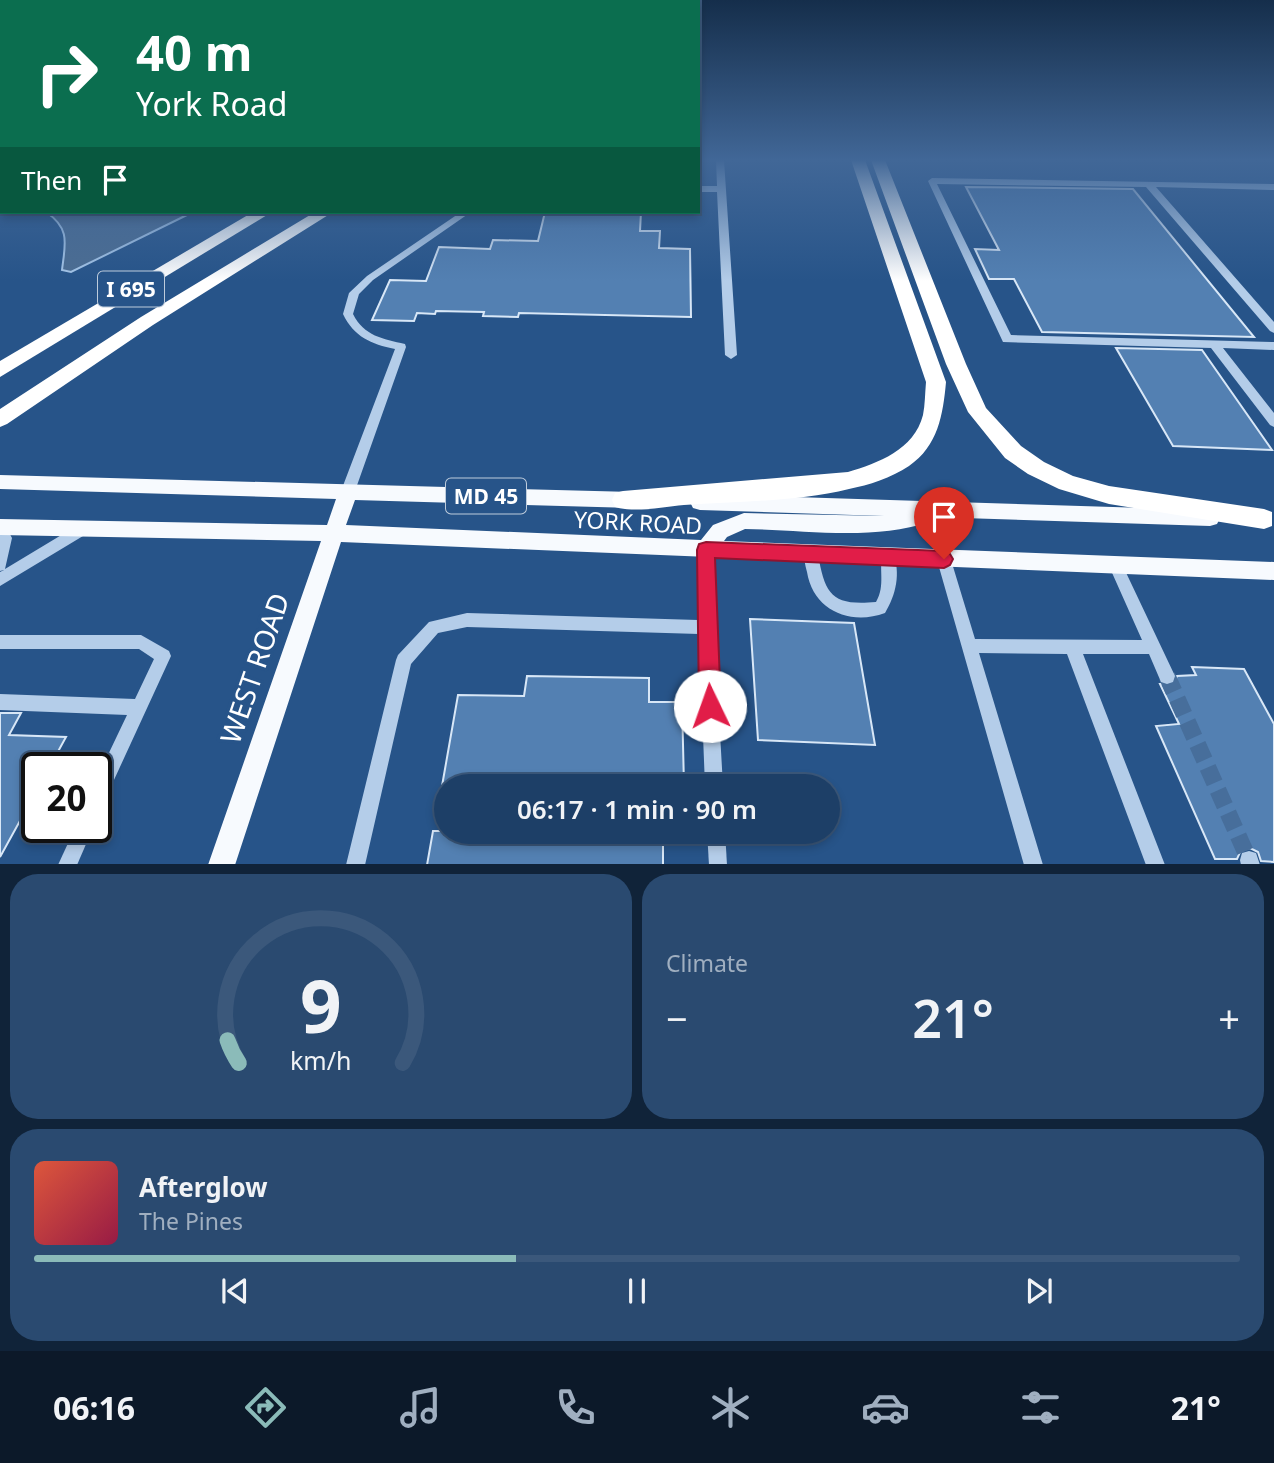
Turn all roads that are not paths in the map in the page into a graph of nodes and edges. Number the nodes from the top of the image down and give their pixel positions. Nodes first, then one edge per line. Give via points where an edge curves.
1 (723, 200) edge
2 (872, 200) edge
3 (893, 200) edge
4 (941, 200) edge
5 (1162, 200) edge
6 (260, 214) edge
7 (322, 214) edge
8 (338, 214) edge
9 (464, 214) edge
10 (147, 321) junction
11 (1274, 329) edge
12 (1216, 345) junction
13 (1274, 346) edge
14 (731, 355) dead end
15 (0, 370) edge
16 (0, 419) edge
17 (1274, 422) edge
18 (0, 482) edge
19 (348, 491) junction
20 (623, 500) junction
21 (946, 510) junction
22 (1269, 519) edge
23 (88, 526) junction
24 (0, 528) edge
25 (333, 533) junction
26 (706, 550) junction
27 (811, 554) junction
28 (888, 557) junction
29 (944, 559) junction
30 (0, 565) edge
31 (1116, 566) junction
32 (1274, 572) edge
33 (0, 580) edge
34 (706, 627) junction
35 (0, 642) edge
36 (970, 646) junction
37 (1072, 647) junction
38 (1154, 647) junction
39 (1167, 676) tunnel mouth
40 (0, 702) edge
41 (139, 707) junction
42 (112, 765) edge
43 (713, 774) edge
44 (77, 843) edge
45 (717, 844) edge
46 (67, 864) edge
47 (221, 864) edge
48 (355, 864) edge
49 (718, 864) edge
50 (1034, 864) edge
51 (1157, 864) edge

1 - 14 lane
2 - 20 highway via 936,382 933,423 924,439 890,468 866,478 831,485
3 - 22 highway via 978,412 1013,452 1062,480 1109,495
4 - 12 lane via 1007,340
5 - 11 lane
6 - 15 highway, I 695
7 - 10 highway, I 695
8 - 10 highway
9 - 19 lane via 354,293 348,314 361,335 401,347
10 - 16 highway, I 695
12 - 13 lane
12 - 17 lane
18 - 19 main road, YORK ROAD / MD 45
19 - 20 main road, YORK ROAD / MD 45
19 - 25 main road, WEST ROAD
20 - 21 main road, YORK ROAD / MD 45
21 - 22 main road, YORK ROAD / MD 45
21 - 26 main road via 884,524 744,521 720,531
23 - 24 main road, YORK ROAD / MD 45
23 - 25 main road, YORK ROAD / MD 45
23 - 33 lane
24 - 30 lane via 5,538
25 - 26 main road, YORK ROAD / MD 45
25 - 47 main road, WEST ROAD
26 - 27 main road, YORK ROAD / MD 45
26 - 34 lane
27 - 28 main road, YORK ROAD / MD 45
27 - 28 lane via 819,590 844,608 866,610 880,608 887,599
28 - 29 main road, YORK ROAD / MD 45
29 - 31 main road, YORK ROAD / MD 45
29 - 36 lane
31 - 32 main road, YORK ROAD / MD 45
31 - 38 lane
34 - 43 lane
34 - 48 lane via 467,620 433,626 404,660
35 - 41 lane via 141,642 163,656
36 - 37 lane
36 - 50 lane
37 - 38 lane
37 - 51 lane
38 - 39 lane
40 - 41 lane
41 - 42 lane
44 - 46 lane
45 - 49 lane

